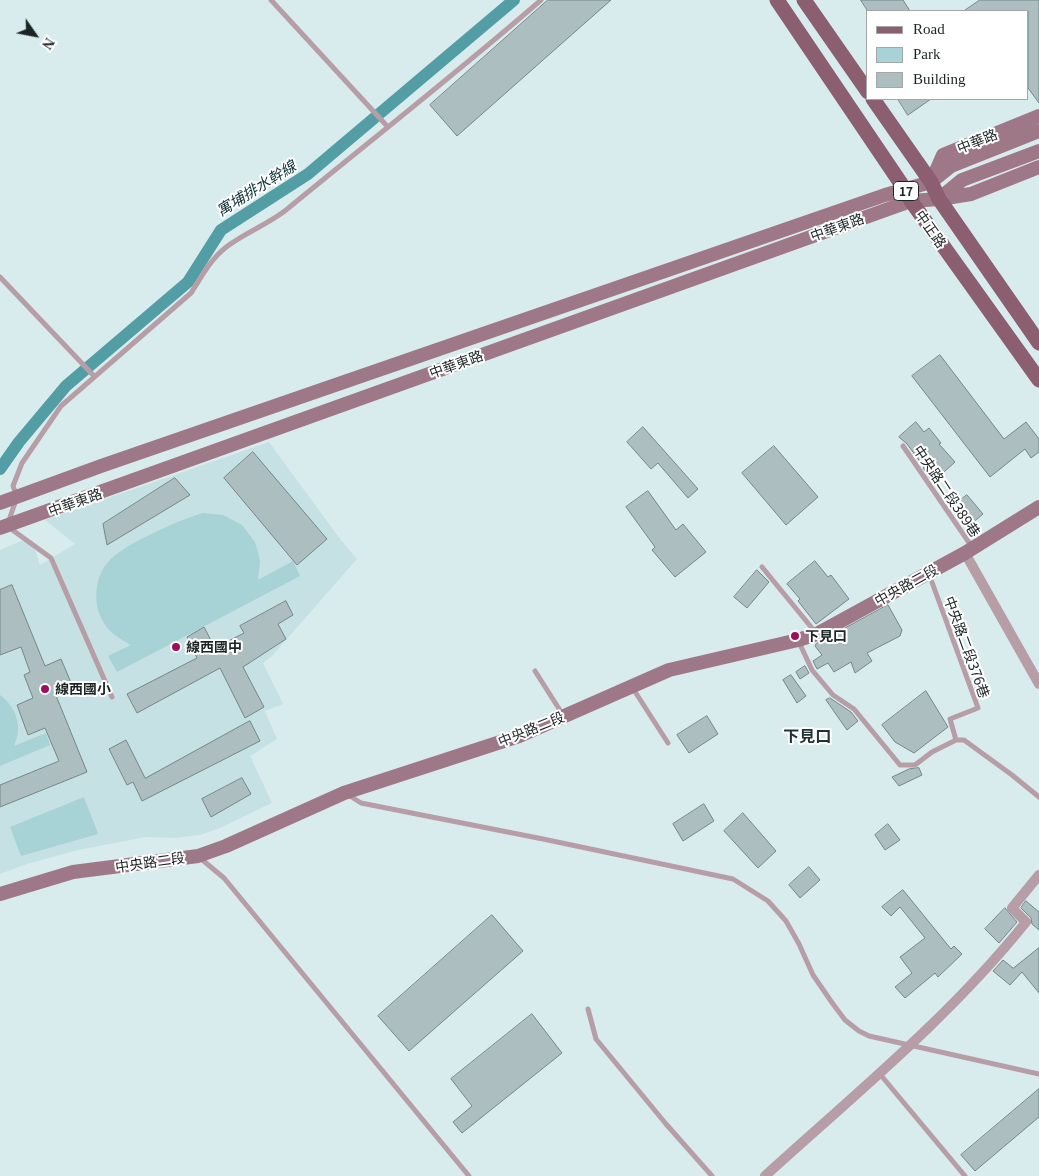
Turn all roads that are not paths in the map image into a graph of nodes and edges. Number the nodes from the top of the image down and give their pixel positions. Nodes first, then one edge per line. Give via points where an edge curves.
1 (271, 0) edge
2 (541, 0) edge
3 (776, 0) edge
4 (804, 0) edge
5 (866, 89) edge
6 (874, 100) edge
7 (1039, 116) edge
8 (387, 126) junction
9 (1039, 131) edge
10 (1039, 152) edge
11 (1039, 167) edge
12 (931, 182) junction
13 (908, 194) junction
14 (939, 199) junction
15 (0, 277) edge
16 (1039, 343) edge
17 (94, 376) junction
18 (1039, 380) edge
19 (903, 446) dead end
20 (17, 497) junction
21 (0, 504) edge
22 (1039, 507) edge
23 (4, 527) edge
24 (969, 551) junction
25 (762, 567) dead end
26 (928, 572) junction
27 (817, 634) junction
28 (798, 640) junction
29 (536, 671) dead end
30 (1039, 684) edge
31 (632, 687) junction
32 (112, 697) dead end
33 (564, 716) junction
34 (956, 740) junction
35 (668, 743) dead end
36 (344, 792) junction
37 (1039, 797) edge
38 (198, 856) junction
39 (1039, 875) edge
40 (0, 894) edge
41 (588, 1009) dead end
42 (910, 1045) junction
43 (879, 1073) junction
44 (1039, 1074) edge
45 (469, 1176) edge
46 (712, 1176) edge
47 (765, 1176) edge
48 (965, 1176) edge

1 - 8 lane
2 - 8 lane
3 - 13 main road, 中正路 / 17
4 - 5 main road
6 - 12 main road, 中正路 / 17
7 - 12 main road, 中華路 via 943,155
8 - 17 lane via 281,214 224,249 205,270 191,294
9 - 12 main road, 中華路 via 951,166
10 - 14 main road via 962,180
11 - 14 main road via 971,194
12 - 13 main road, 中華路
12 - 14 main road, 中正路 / 17
13 - 14 main road
13 - 18 main road, 中正路 / 17
13 - 20 main road, 中華東路
13 - 23 main road, 中華東路
14 - 16 main road, 中正路 / 17
15 - 17 lane
17 - 20 lane via 61,406 22,463 13,486
19 - 24 lane, 中央路二段389巷
20 - 21 main road, 中華東路
20 - 23 lane
22 - 24 main road, 中央路二段
23 - 32 lane via 51,558
24 - 26 main road, 中央路二段
24 - 30 street
25 - 27 lane
26 - 27 main road, 中央路二段
26 - 34 lane, 中央路二段376巷 via 978,708 950,718
27 - 28 main road, 中央路二段
28 - 31 main road, 中央路二段 via 669,670
28 - 34 lane via 812,670 833,695 854,709 900,765 915,765
29 - 33 lane
31 - 33 main road, 中央路二段
31 - 35 lane
33 - 36 main road, 中央路二段 via 518,736
34 - 37 lane via 964,740
36 - 38 main road, 中央路二段
36 - 42 lane via 361,803 732,879 768,901 786,921 813,975 845,1020 869,1036
38 - 40 main road, 中央路二段 via 73,872
38 - 45 lane via 224,878
39 - 42 street via 1012,908 1026,922 997,958
41 - 46 lane via 596,1039
42 - 43 street
42 - 44 lane
43 - 47 street
43 - 48 lane

